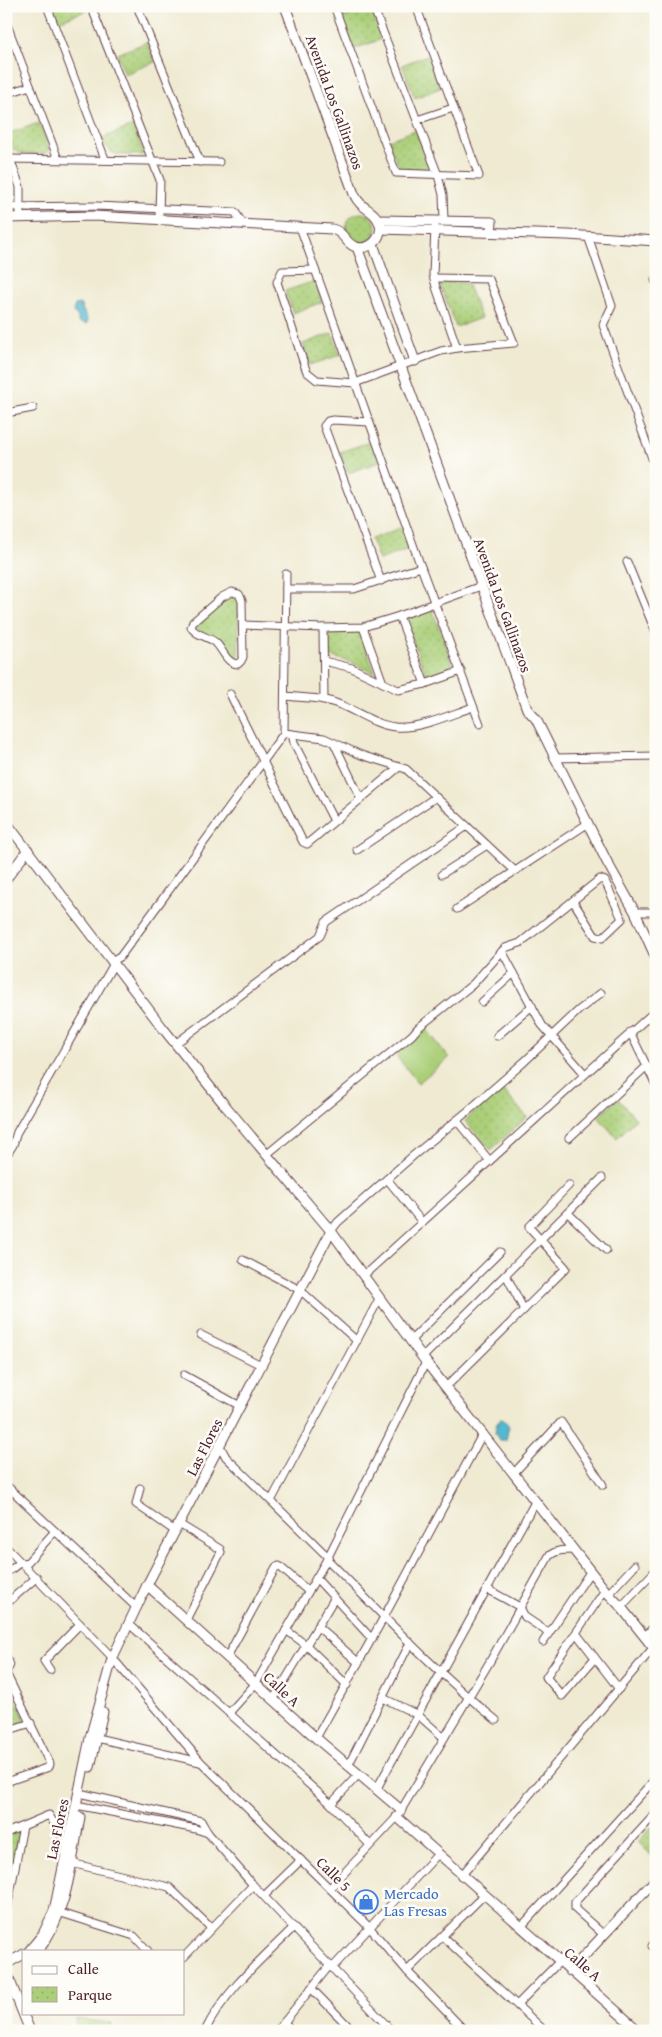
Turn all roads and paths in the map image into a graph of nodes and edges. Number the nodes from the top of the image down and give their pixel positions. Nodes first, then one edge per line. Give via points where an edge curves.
1 (47, 6) edge
2 (91, 6) edge
3 (137, 6) edge
4 (285, 6) edge
5 (334, 6) edge
6 (373, 6) edge
7 (416, 6) edge
8 (6, 22) edge
9 (30, 86) junction
10 (6, 94) edge
11 (453, 108) junction
12 (417, 120) junction
13 (6, 147) edge
14 (8, 158) edge
15 (58, 159) junction
16 (105, 159) junction
17 (152, 161) junction
18 (200, 162) junction
19 (219, 162) dead end
20 (438, 175) junction
21 (6, 207) edge
22 (20, 207) junction
23 (159, 210) junction
24 (6, 218) edge
25 (20, 218) junction
26 (158, 220) junction
27 (242, 224) junction
28 (380, 224) junction
29 (438, 224) junction
30 (300, 227) junction
31 (491, 232) junction
32 (588, 236) junction
33 (656, 241) edge
34 (373, 244) junction
35 (358, 247) junction
36 (315, 270) junction
37 (434, 278) junction
38 (457, 348) junction
39 (415, 361) junction
40 (402, 366) junction
41 (355, 383) junction
42 (33, 408) dead end
43 (6, 414) edge
44 (369, 422) junction
45 (656, 469) edge
46 (626, 562) dead end
47 (421, 567) junction
48 (286, 574) dead end
49 (381, 581) junction
50 (481, 586) junction
51 (286, 589) junction
52 (435, 604) junction
53 (399, 616) junction
54 (243, 625) junction
55 (286, 627) junction
56 (363, 627) junction
57 (323, 628) junction
58 (656, 633) edge
59 (324, 661) junction
60 (461, 671) junction
61 (383, 683) junction
62 (425, 684) junction
63 (230, 694) dead end
64 (285, 696) junction
65 (324, 699) junction
66 (473, 707) junction
67 (480, 724) dead end
68 (288, 733) junction
69 (334, 742) junction
70 (656, 756) edge
71 (554, 758) junction
72 (264, 760) junction
73 (399, 767) junction
74 (436, 797) junction
75 (361, 799) junction
76 (334, 821) junction
77 (6, 822) edge
78 (587, 824) junction
79 (467, 826) junction
80 (487, 845) junction
81 (28, 850) junction
82 (357, 850) dead end
83 (515, 872) junction
84 (442, 874) dead end
85 (6, 879) edge
86 (573, 901) junction
87 (457, 909) dead end
88 (635, 912) junction
89 (656, 912) edge
90 (502, 951) junction
91 (655, 953) edge
92 (113, 961) junction
93 (514, 973) junction
94 (601, 993) dead end
95 (482, 1002) dead end
96 (532, 1006) junction
97 (656, 1010) edge
98 (630, 1032) junction
99 (497, 1036) dead end
100 (551, 1036) junction
101 (175, 1044) junction
102 (647, 1066) junction
103 (584, 1073) junction
104 (656, 1085) edge
105 (457, 1121) junction
106 (570, 1138) dead end
107 (266, 1155) junction
108 (6, 1156) edge
109 (489, 1160) junction
110 (602, 1178) dead end
111 (387, 1179) junction
112 (569, 1184) dead end
113 (568, 1213) junction
114 (422, 1222) junction
115 (331, 1231) junction
116 (541, 1240) junction
117 (606, 1250) dead end
118 (500, 1252) dead end
119 (243, 1260) dead end
120 (506, 1275) junction
121 (363, 1276) junction
122 (300, 1290) junction
123 (379, 1299) junction
124 (524, 1310) junction
125 (202, 1335) dead end
126 (357, 1341) junction
127 (410, 1341) junction
128 (425, 1360) junction
129 (261, 1365) junction
130 (184, 1375) dead end
131 (446, 1387) junction
132 (240, 1406) junction
133 (484, 1433) junction
134 (220, 1446) junction
135 (513, 1474) junction
136 (603, 1484) dead end
137 (6, 1485) edge
138 (140, 1488) dead end
139 (271, 1501) junction
140 (535, 1502) junction
141 (177, 1528) junction
142 (55, 1531) junction
143 (6, 1547) edge
144 (573, 1550) junction
145 (327, 1558) junction
146 (23, 1563) junction
147 (635, 1565) dead end
148 (656, 1570) edge
149 (590, 1572) junction
150 (6, 1573) edge
151 (37, 1577) junction
152 (316, 1578) junction
153 (147, 1585) junction
154 (487, 1590) junction
155 (308, 1591) junction
156 (606, 1592) junction
157 (334, 1599) junction
158 (6, 1604) edge
159 (621, 1607) junction
160 (137, 1608) junction
161 (520, 1608) junction
162 (384, 1617) junction
163 (186, 1620) junction
164 (80, 1624) junction
165 (129, 1624) junction
166 (656, 1624) edge
167 (317, 1626) junction
168 (286, 1630) junction
169 (549, 1633) junction
170 (576, 1633) junction
171 (645, 1636) junction
172 (372, 1639) junction
173 (543, 1642) dead end
174 (410, 1643) junction
175 (306, 1645) junction
176 (655, 1649) edge
177 (6, 1656) edge
178 (227, 1658) junction
179 (595, 1658) junction
180 (112, 1659) junction
181 (359, 1663) junction
182 (50, 1670) dead end
183 (6, 1672) edge
184 (441, 1673) junction
185 (107, 1678) junction
186 (256, 1683) junction
187 (346, 1685) junction
188 (619, 1689) junction
189 (383, 1698) junction
190 (468, 1698) junction
191 (273, 1700) junction
192 (229, 1713) junction
193 (418, 1715) junction
194 (496, 1720) dead end
195 (32, 1724) junction
196 (6, 1731) edge
197 (97, 1738) junction
198 (316, 1738) junction
199 (444, 1738) junction
200 (201, 1762) junction
201 (348, 1766) junction
202 (358, 1775) junction
203 (656, 1778) edge
204 (6, 1782) edge
205 (376, 1790) junction
206 (82, 1794) junction
207 (330, 1804) junction
208 (79, 1806) junction
209 (399, 1814) junction
210 (656, 1814) edge
211 (23, 1826) junction
212 (6, 1833) edge
213 (208, 1833) junction
214 (68, 1845) junction
215 (370, 1845) junction
216 (438, 1854) junction
217 (301, 1860) junction
218 (68, 1862) junction
219 (461, 1876) junction
220 (656, 1879) edge
221 (253, 1885) junction
222 (330, 1888) junction
223 (484, 1895) junction
224 (264, 1896) junction
225 (6, 1906) edge
226 (61, 1913) junction
227 (294, 1927) junction
228 (520, 1927) junction
229 (211, 1928) junction
230 (370, 1928) junction
231 (604, 1935) junction
232 (444, 1936) junction
233 (32, 1950) edge
234 (32, 1950) edge
235 (147, 1950) edge
236 (22, 1956) edge
237 (185, 1956) edge
238 (559, 1962) junction
239 (22, 1963) edge
240 (6, 1964) edge
241 (331, 1966) junction
242 (6, 1970) edge
243 (407, 1971) junction
244 (570, 1972) junction
245 (6, 1983) edge
246 (311, 1988) junction
247 (517, 2006) junction
248 (22, 2011) edge
249 (23, 2014) edge
250 (284, 2022) junction
251 (25, 2031) edge
252 (30, 2031) edge
253 (205, 2031) edge
254 (276, 2031) edge
255 (292, 2031) edge
256 (353, 2031) edge
257 (392, 2031) edge
258 (465, 2031) edge
259 (545, 2031) edge
260 (639, 2031) edge

1 - 16 street
2 - 17 street
3 - 18 street
4 - 28 street, Avenida Los Gallinazos via 354,194 361,206 375,215
5 - 20 street via 396,173
6 - 12 street
7 - 11 street
8 - 9 street
9 - 10 street
9 - 15 street
11 - 12 street
11 - 20 street via 479,176
12 - 20 street
13 - 14 street
14 - 15 street
14 - 22 street via 20,187
15 - 16 street
16 - 17 street
17 - 18 street
17 - 23 street via 160,180
18 - 19 street
20 - 29 street via 442,195
21 - 22 street
22 - 23 street via 96,206
22 - 25 street
23 - 26 street
23 - 27 street via 235,212
24 - 25 street
25 - 26 street via 94,216
26 - 27 street
27 - 30 street
28 - 29 street
28 - 34 street
29 - 31 street
29 - 31 street via 492,222
29 - 37 street
30 - 35 street via 340,231 348,242
30 - 36 street
31 - 32 street
32 - 33 street
32 - 45 street via 612,306 603,325
34 - 35 street
34 - 39 street
35 - 40 street, Avenida Los Gallinazos
36 - 41 street
36 - 41 street via 282,271 277,282 305,367 317,380
37 - 38 street
37 - 38 street via 489,279 514,343
38 - 39 street
39 - 40 street
40 - 41 street
40 - 50 street, Avenida Los Gallinazos
41 - 44 street
42 - 43 street
44 - 47 street
44 - 49 street via 333,420 324,426
46 - 58 street
47 - 49 street
47 - 52 street
48 - 51 street
49 - 51 street via 354,589
50 - 52 street
50 - 71 street, Avenida Los Gallinazos via 527,709 536,720
51 - 55 street
52 - 53 street
52 - 60 street
53 - 56 street
53 - 62 street
54 - 54 street via 242,657 234,664 215,642 191,627 222,597 232,592 241,597
54 - 55 street
55 - 57 street
55 - 64 street
56 - 57 street
56 - 61 street
57 - 59 street
59 - 61 street via 352,668
59 - 65 street
60 - 62 street
60 - 66 street
61 - 62 street via 398,690
63 - 72 street
64 - 65 street
64 - 68 street
65 - 66 street via 395,727 417,726
66 - 67 street
68 - 69 street
68 - 72 street
68 - 76 street
69 - 73 street
69 - 75 street
70 - 71 street
71 - 78 street, Avenida Los Gallinazos
72 - 76 street via 303,842 307,844
72 - 92 street via 120,956
73 - 74 street via 406,769
73 - 75 street
74 - 79 street
74 - 82 street
75 - 76 street
77 - 81 street
78 - 83 street
78 - 88 street, Avenida Los Gallinazos
79 - 80 street
79 - 101 street via 326,922 320,936
80 - 83 street
80 - 84 street
81 - 85 street
81 - 92 street
83 - 87 street
86 - 86 street via 598,938 622,919 603,880 600,879
86 - 90 street via 520,943
88 - 89 street
88 - 91 street, Avenida Los Gallinazos
90 - 93 street
90 - 107 street via 449,1005
92 - 101 street
92 - 108 street via 16,1132
93 - 95 street
93 - 96 street
94 - 100 street
96 - 99 street
96 - 100 street
97 - 98 street
98 - 102 street
98 - 103 street
100 - 103 street
100 - 105 street
101 - 107 street
102 - 104 street
102 - 106 street
103 - 109 street
105 - 109 street
105 - 111 street
107 - 115 street
109 - 114 street
110 - 113 street
111 - 114 street
111 - 115 street
112 - 116 street via 529,1225
113 - 116 street
113 - 117 street
114 - 121 street
115 - 121 street
115 - 122 street, Las Flores
116 - 120 street
116 - 124 street via 566,1268
118 - 127 street
119 - 122 street
120 - 124 street
120 - 128 street
121 - 123 street
122 - 126 street
122 - 129 street, Las Flores
123 - 126 street
123 - 127 street
124 - 131 street
125 - 129 street
126 - 139 street
127 - 128 street
128 - 131 street
128 - 145 street
129 - 132 street, Las Flores
130 - 132 street
131 - 133 street
132 - 134 street, Las Flores
133 - 135 street
133 - 162 street
134 - 139 street via 226,1457
134 - 141 street, Las Flores
135 - 136 street via 561,1422
135 - 140 street
137 - 142 street
138 - 141 street via 136,1504
139 - 145 street
140 - 144 street
140 - 154 street
141 - 153 street, Las Flores
141 - 163 street via 221,1552
142 - 146 street
142 - 160 street
143 - 146 street, Calle 5
144 - 149 street
144 - 161 street via 554,1552 549,1556
145 - 152 street
145 - 162 street
146 - 150 street
146 - 151 street, Calle 5
147 - 156 street
148 - 159 street
149 - 156 street
149 - 169 street
151 - 158 street
151 - 164 street, Calle 5
152 - 155 street
152 - 157 street
153 - 160 street, Las Flores
153 - 163 street, Calle A
154 - 161 street
154 - 184 street
155 - 168 street
155 - 178 street via 280,1566 276,1567
156 - 159 street
156 - 170 street
157 - 167 street
157 - 172 street
159 - 171 street
160 - 165 street, Las Flores
161 - 169 street via 525,1618
161 - 190 street
162 - 172 street
162 - 174 street
163 - 178 street, Calle A
164 - 180 street, Calle 5
164 - 182 street via 44,1661
165 - 180 street, Las Flores
165 - 192 street
166 - 171 street
167 - 175 street
167 - 181 street
168 - 175 street
168 - 186 street
169 - 173 street
170 - 179 street
170 - 179 street via 546,1678 562,1696
171 - 176 street
172 - 181 street
174 - 184 street
174 - 189 street
175 - 187 street
175 - 191 street
176 - 188 street
177 - 183 street via 10,1665
178 - 186 street, Calle A
179 - 188 street
180 - 185 street, Las Flores
180 - 200 street, Calle 5
181 - 187 street
183 - 195 street
184 - 190 street
184 - 193 street
185 - 197 street, Las Flores
185 - 206 street, Las Flores via 97,1709
186 - 191 street, Calle A
186 - 192 street
187 - 198 street
188 - 219 street
189 - 193 street
189 - 201 street
190 - 194 street
190 - 199 street
191 - 198 street, Calle A
192 - 207 street
193 - 199 street
193 - 205 street
195 - 196 street
195 - 204 street via 49,1767
197 - 200 street
197 - 206 street, Las Flores
198 - 201 street, Calle A
199 - 209 street
200 - 217 street, Calle 5
201 - 202 street, Calle A
202 - 205 street, Calle A
202 - 207 street
203 - 228 street
205 - 209 street, Calle A
206 - 208 street, Las Flores
206 - 213 street via 198,1820
207 - 215 street
208 - 213 street
208 - 214 street, Las Flores
208 - 218 street, Las Flores
209 - 215 street
209 - 216 street, Calle A
210 - 231 street via 575,1902 575,1909
211 - 212 street
211 - 214 street via 50,1815
211 - 225 street
213 - 221 street
214 - 218 street, Las Flores
215 - 222 street
216 - 219 street, Calle A
216 - 230 street
217 - 222 street, Calle 5
217 - 224 street
218 - 226 street, Las Flores
218 - 229 street via 169,1887
218 - 233 street, Las Flores via 54,1911
219 - 223 street, Calle A
220 - 231 street
221 - 224 street
221 - 229 street
222 - 230 street, Calle 5
223 - 228 street, Calle A
223 - 232 street
224 - 227 street
226 - 234 street, Las Flores via 50,1936
226 - 235 street via 134,1936
227 - 241 street
227 - 253 street via 226,1997
228 - 238 street, Calle A
229 - 237 street
230 - 241 street
230 - 243 street, Calle 5
231 - 244 street
232 - 243 street
232 - 247 street
236 - 240 street, Las Flores
238 - 244 street, Calle A
238 - 247 street
239 - 242 street
241 - 246 street
241 - 257 street
242 - 248 street
243 - 258 street, Calle 5
244 - 260 street, Calle A
245 - 251 street
246 - 250 street
246 - 256 street
247 - 259 street
249 - 252 street
250 - 254 street
250 - 255 street

